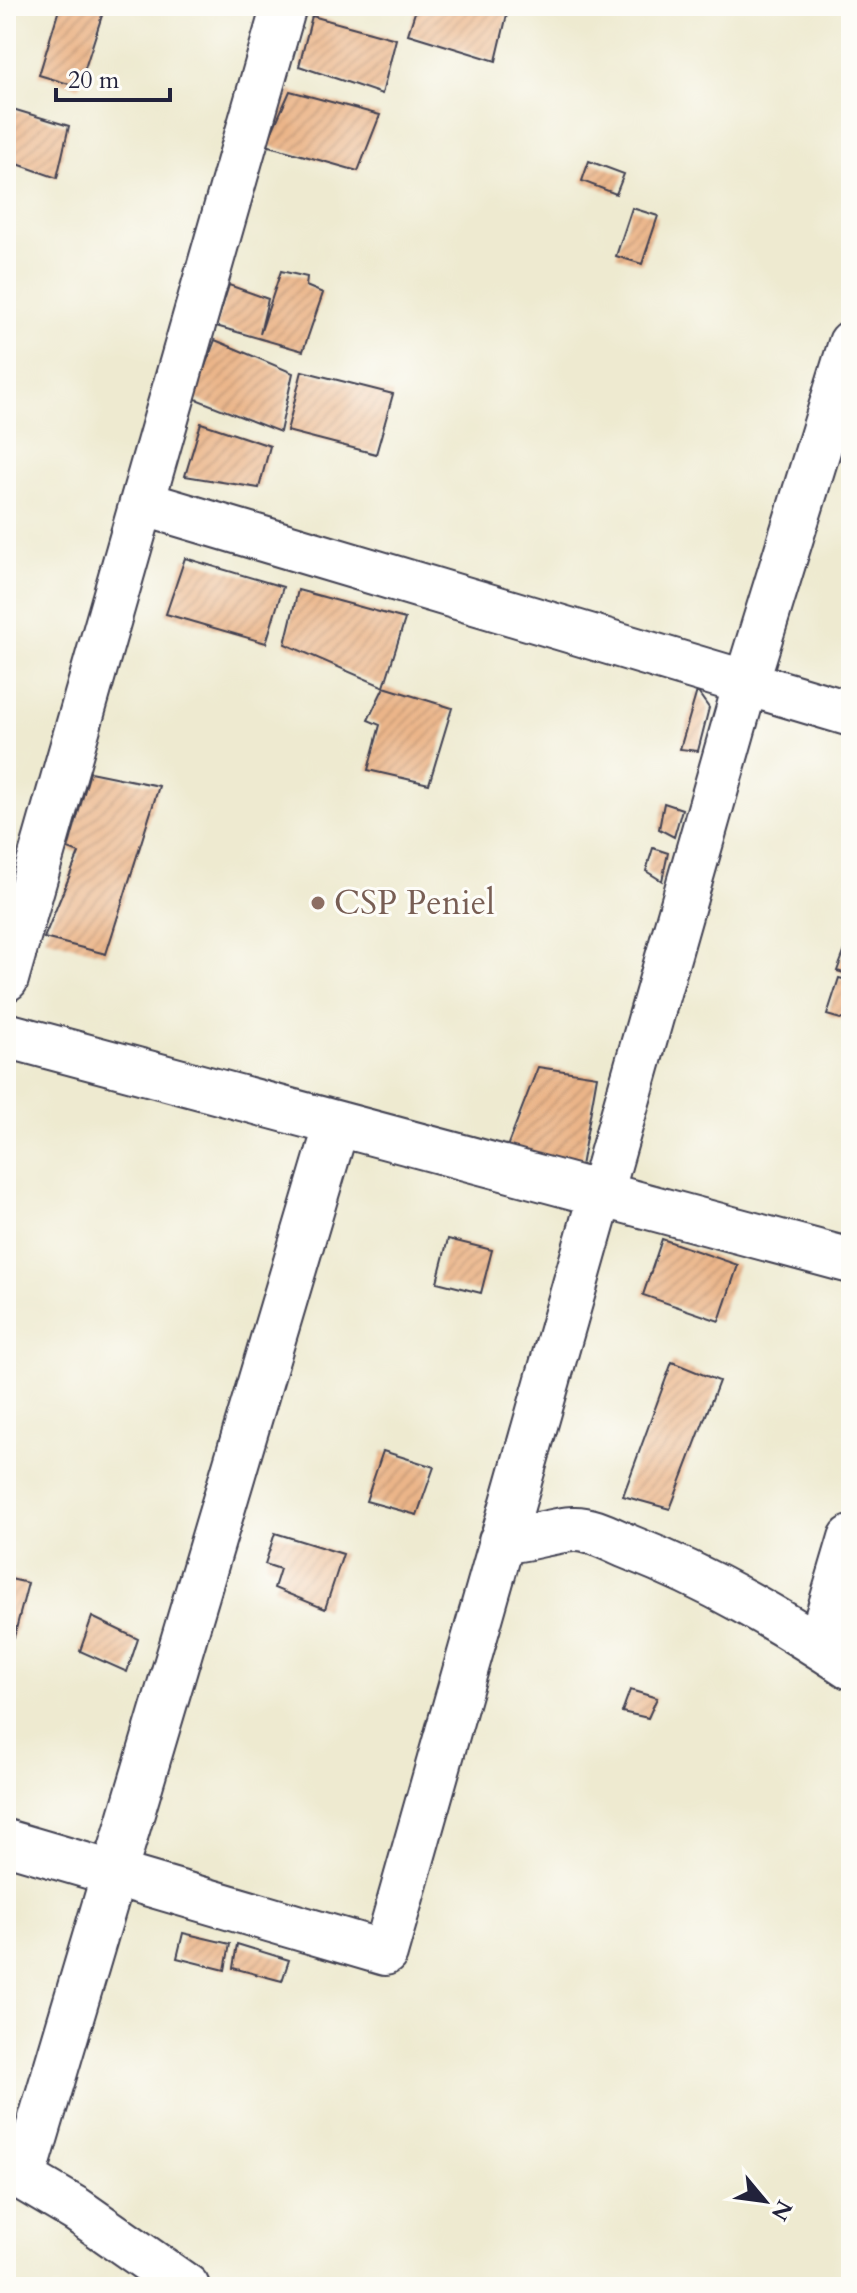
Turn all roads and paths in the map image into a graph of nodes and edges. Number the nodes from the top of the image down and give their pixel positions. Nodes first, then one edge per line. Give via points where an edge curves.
1 (284, 6) edge
2 (851, 343) edge
3 (142, 503) junction
4 (746, 683) junction
5 (851, 714) edge
6 (6, 979) edge
7 (6, 1035) edge
8 (337, 1124) junction
9 (600, 1194) junction
10 (851, 1261) edge
11 (851, 1538) edge
12 (501, 1541) junction
13 (835, 1657) edge
14 (6, 1842) edge
15 (115, 1874) junction
16 (15, 2172) edge
17 (187, 2287) edge

1 - 3 street
2 - 4 street
3 - 4 street
3 - 6 street
4 - 5 street
4 - 9 street
7 - 8 street
8 - 9 street
8 - 15 street
9 - 10 street
9 - 12 street
11 - 13 street
12 - 13 street via 588,1530 699,1577
12 - 15 street via 385,1953
14 - 15 street
15 - 16 street
16 - 17 street

